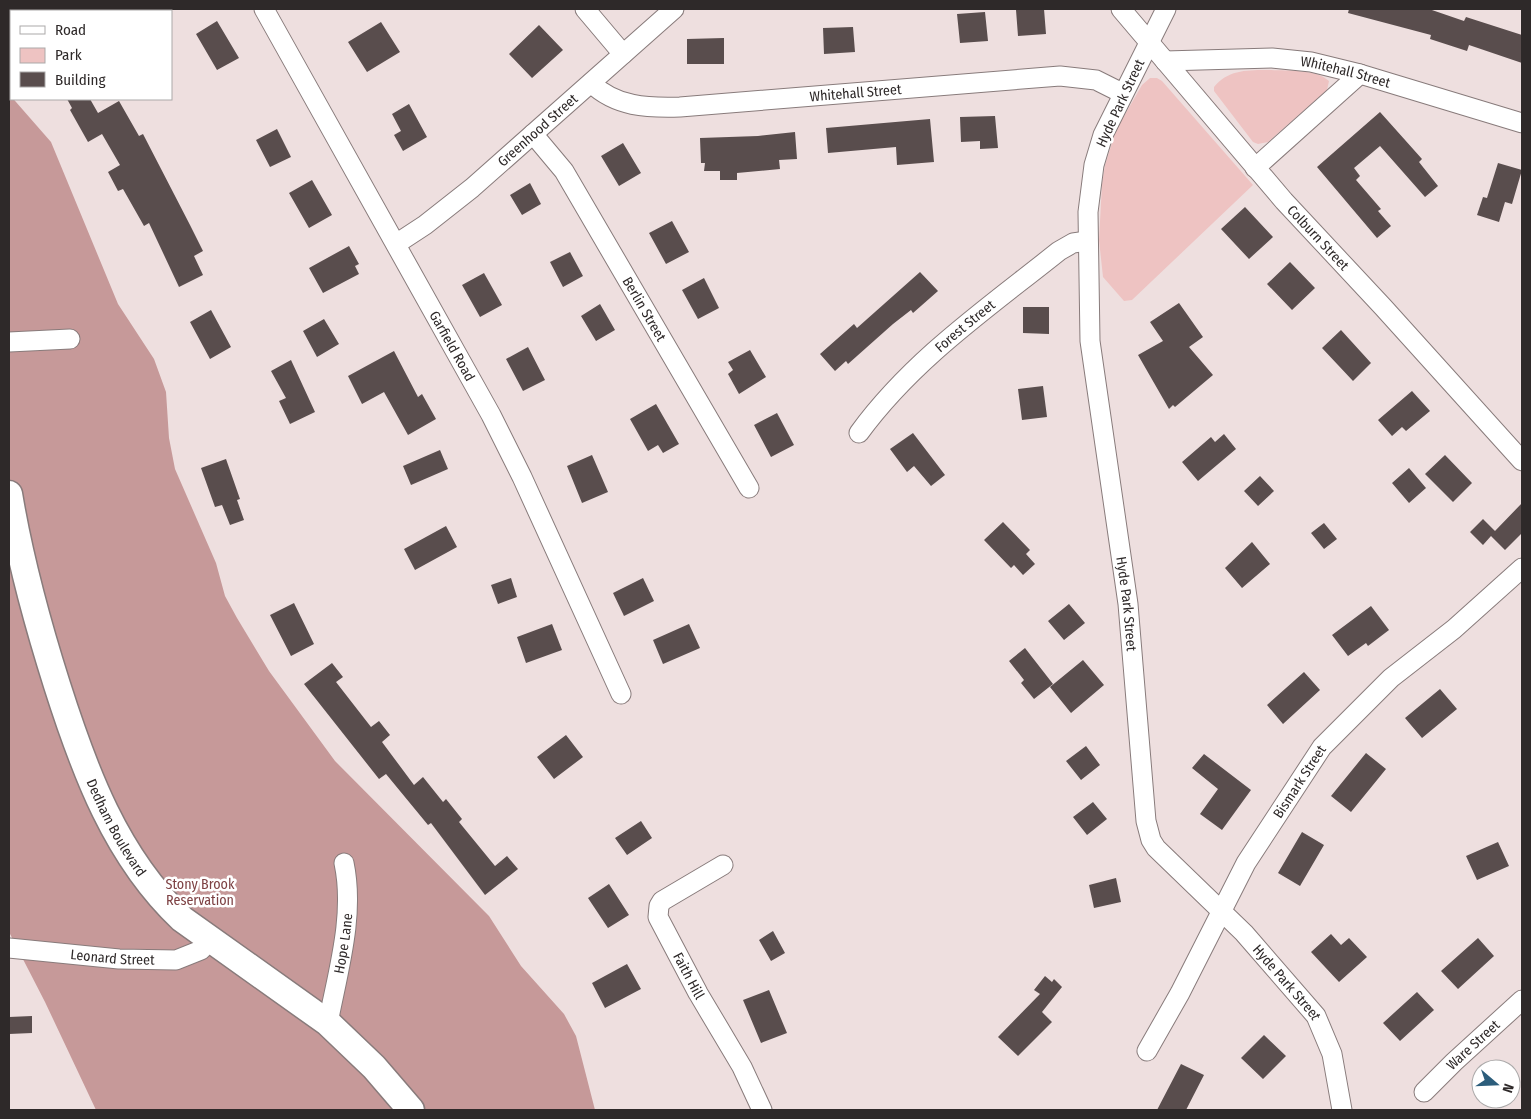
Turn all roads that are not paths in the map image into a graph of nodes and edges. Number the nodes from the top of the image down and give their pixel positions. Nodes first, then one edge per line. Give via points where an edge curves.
1 (264, 9) edge
2 (585, 9) edge
3 (674, 9) edge
4 (1121, 9) edge
5 (1166, 9) edge
6 (1148, 42) junction
7 (623, 54) junction
8 (1165, 61) junction
9 (1360, 74) junction
10 (591, 83) junction
11 (1122, 93) junction
12 (1522, 123) edge
13 (533, 134) junction
14 (1255, 168) junction
15 (1087, 241) junction
16 (396, 244) junction
17 (70, 339) dead end
18 (9, 342) edge
19 (859, 433) dead end
20 (1522, 461) edge
21 (749, 488) dead end
22 (9, 494) edge
23 (1522, 568) edge
24 (620, 694) dead end
25 (344, 863) dead end
26 (723, 865) dead end
27 (1221, 910) junction
28 (210, 940) junction
29 (9, 948) edge
30 (1522, 1000) edge
31 (328, 1023) junction
32 (1147, 1051) dead end
33 (1424, 1092) dead end
34 (411, 1110) edge
35 (762, 1110) edge
36 (1342, 1110) edge

1 - 16 street, Garfield Road
2 - 7 street
3 - 7 street, Greenhood Street
4 - 6 street, Colburn Street
5 - 6 street, Hyde Park Street
6 - 8 street, Colburn Street
6 - 11 street, Hyde Park Street
7 - 10 street, Greenhood Street
8 - 9 street, Whitehall Street via 1286,59
8 - 14 street, Colburn Street
9 - 12 street, Whitehall Street
9 - 14 street
10 - 11 street, Whitehall Street via 614,99 650,107 1060,76 1091,79
10 - 13 street, Greenhood Street
11 - 15 street, Hyde Park Street via 1094,164
13 - 16 street, Greenhood Street via 456,202
13 - 21 street, Berlin Street via 564,171
14 - 20 street, Colburn Street
15 - 19 street, Forest Street via 1073,243 1059,251 931,354 886,398
15 - 27 street, Hyde Park Street via 1092,363 1130,623 1148,830 1151,840 1165,857
16 - 24 street, Garfield Road via 512,454
17 - 18 street
22 - 28 main road, Dedham Boulevard via 36,621 100,801 129,855 156,893 182,919
23 - 27 street, Bismark Street via 1454,629 1391,678 1325,743 1254,848
25 - 31 street, Hope Lane via 349,890 347,918
26 - 35 street, Faith Hill via 662,902 658,917 742,1067
27 - 32 street, Bismark Street
27 - 36 street, Hyde Park Street via 1255,944 1316,1016 1332,1054
28 - 29 street, Leonard Street via 201,950 176,960 119,959
28 - 31 main road, Dedham Boulevard
30 - 33 street, Ware Street
31 - 34 main road, Dedham Boulevard via 374,1067

